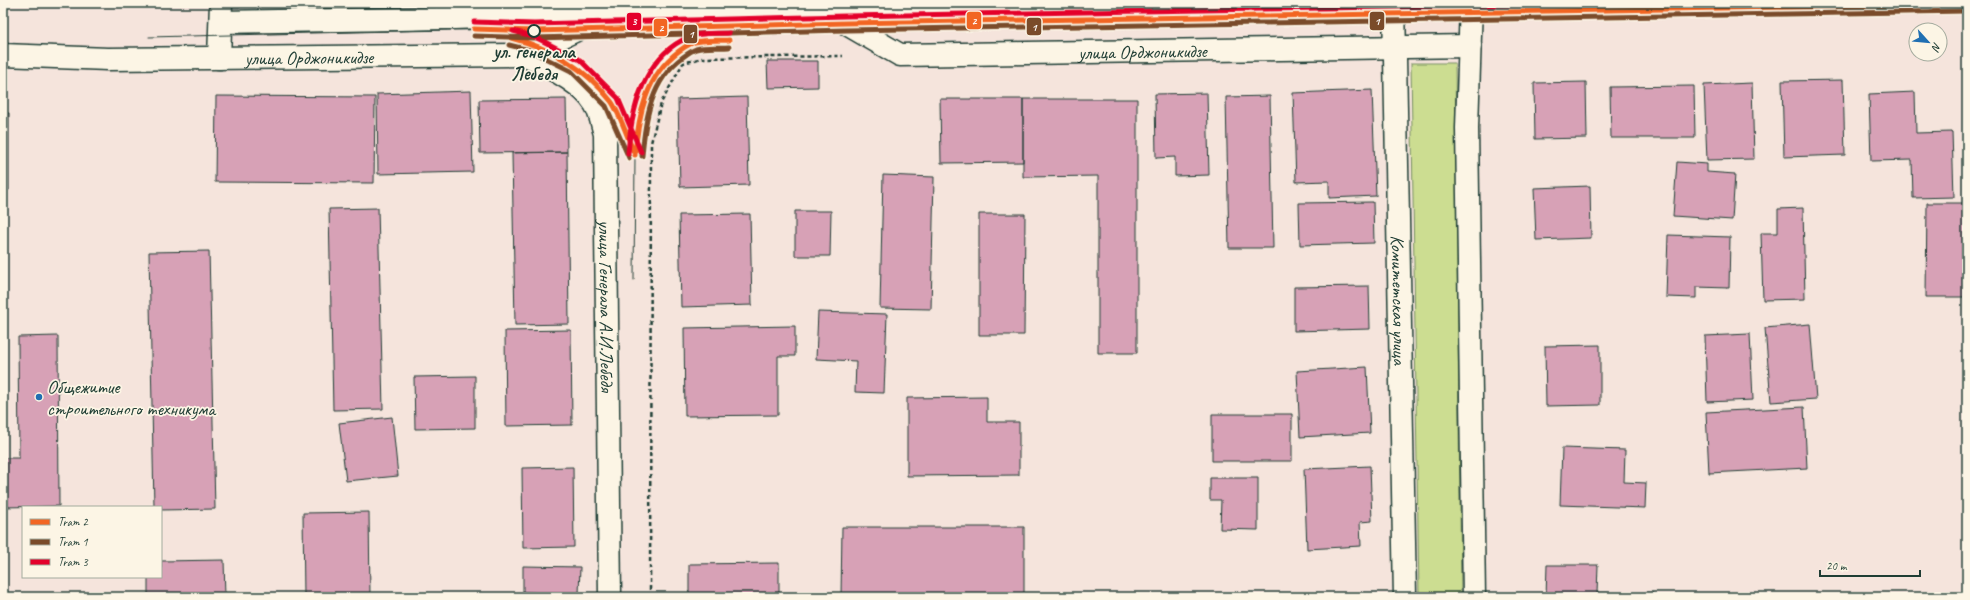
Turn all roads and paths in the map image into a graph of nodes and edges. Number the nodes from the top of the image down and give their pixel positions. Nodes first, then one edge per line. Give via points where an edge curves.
1 (1339, 3) edge
2 (1394, 3) edge
3 (1470, 3) edge
4 (826, 12) junction
5 (221, 13) edge
6 (607, 16) junction
7 (1470, 46) junction
8 (1396, 48) junction
9 (3, 55) edge
10 (523, 55) junction
11 (844, 56) dead end
12 (219, 58) junction
13 (610, 597) edge
14 (650, 597) edge
15 (1405, 597) edge
16 (1474, 597) edge

1 - 4 street, улица Орджоникидзе
2 - 8 street, Комитетская улица
3 - 7 street
4 - 6 street, улица Орджоникидзе
4 - 8 street, улица Орджоникидзе via 900,55
5 - 6 street, улица Орджоникидзе
5 - 12 street
6 - 10 street, улица Орджоникидзе
7 - 8 street, улица Орджоникидзе
7 - 16 street via 1467,128
8 - 15 street, Комитетская улица
9 - 12 street, улица Орджоникидзе via 108,59
10 - 12 street, улица Орджоникидзе
10 - 13 street, улица Генерала А.И.Лебедя via 554,70 581,89 595,104 605,134
11 - 14 path via 702,58 683,64 661,103 651,143

